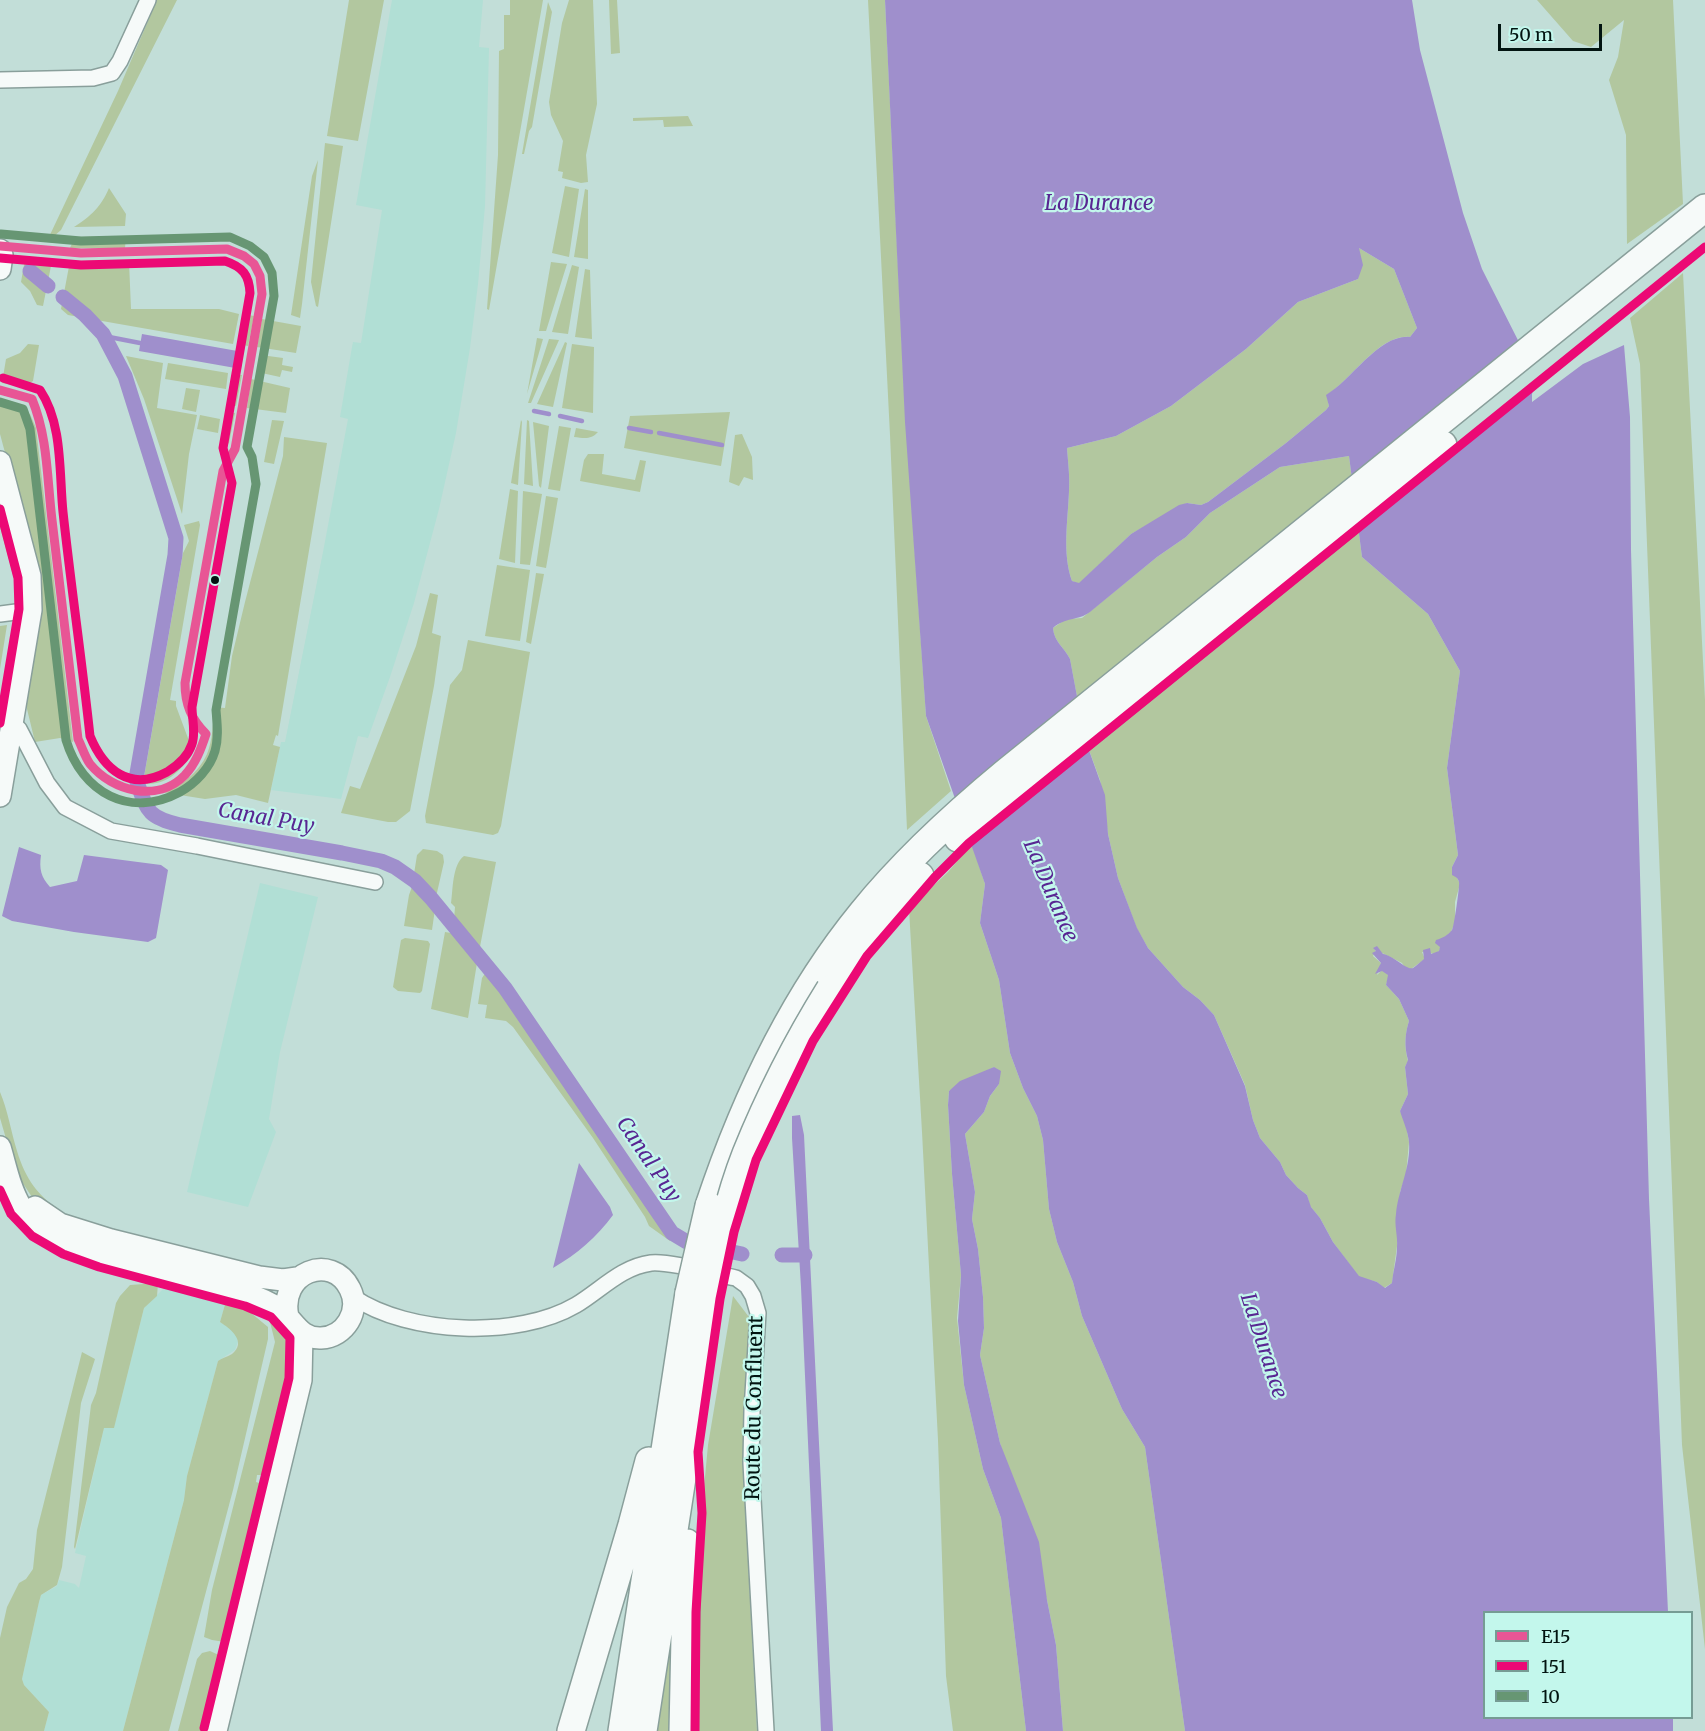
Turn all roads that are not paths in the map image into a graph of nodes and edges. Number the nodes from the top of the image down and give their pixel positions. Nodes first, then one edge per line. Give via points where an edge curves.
1 (148, 0) edge
2 (0, 80) edge
3 (1705, 208) edge
4 (1705, 232) edge
5 (0, 250) edge
6 (0, 269) edge
7 (0, 462) edge
8 (31, 610) junction
9 (0, 614) edge
10 (12, 722) junction
11 (0, 796) edge
12 (375, 882) dead end
13 (2, 1155) edge
14 (297, 1278) junction
15 (698, 1295) junction
16 (353, 1297) junction
17 (385, 1315) junction
18 (288, 1317) junction
19 (302, 1333) junction
20 (336, 1333) junction
21 (681, 1354) junction
22 (301, 1380) junction
23 (686, 1452) junction
24 (216, 1731) edge
25 (572, 1731) edge
26 (622, 1731) edge
27 (643, 1731) edge
28 (683, 1731) edge
29 (766, 1731) edge

1 - 2 street via 112,73 93,78
3 - 15 highway, bridge via 1005,773 906,864 861,913 821,968 785,1026 752,1091 709,1206
4 - 15 highway, bridge via 961,834 926,869 857,949 802,1035 745,1155
5 - 6 street
7 - 8 street via 30,576
8 - 9 street
8 - 10 street
10 - 11 street
10 - 12 street via 65,807 111,831
13 - 14 street via 25,1196 60,1224 259,1276
13 - 18 street via 21,1208 50,1235 97,1253 240,1291 278,1308
14 - 16 street via 309,1272 328,1271 344,1280
14 - 18 street via 287,1296
15 - 21 highway
15 - 23 highway
16 - 17 street
16 - 20 street via 351,1319
17 - 20 street via 359,1320
17 - 29 street, Route du Confluent via 463,1328 518,1325 577,1304 625,1272 652,1263 736,1278 747,1286 756,1304 758,1323 751,1462
18 - 19 street
19 - 20 street via 310,1337
19 - 22 street
20 - 22 street via 320,1346
21 - 25 highway
21 - 26 highway
22 - 24 street
23 - 27 highway
23 - 28 highway via 690,1512

